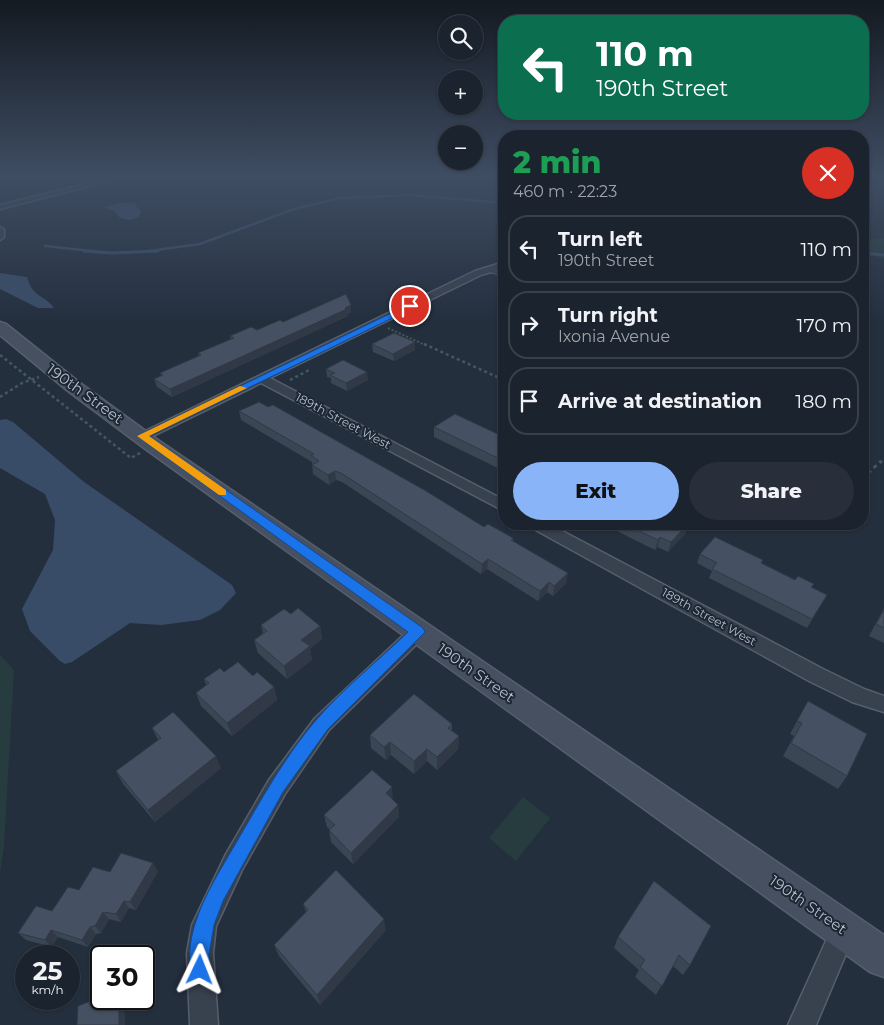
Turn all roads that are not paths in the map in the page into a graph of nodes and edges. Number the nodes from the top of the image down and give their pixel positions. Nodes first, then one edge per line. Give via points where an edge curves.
1 (0, 229) edge
2 (0, 237) edge
3 (498, 267) edge
4 (488, 270) junction
5 (498, 273) edge
6 (0, 327) edge
7 (263, 379) junction
8 (137, 447) junction
9 (498, 503) edge
10 (548, 530) edge
11 (418, 632) junction
12 (884, 704) edge
13 (844, 930) junction
14 (884, 958) edge
15 (204, 1025) edge
16 (802, 1025) edge

1 - 2 street
3 - 4 street
4 - 5 lane
4 - 7 street
6 - 8 street, 190th Street via 42,376
7 - 8 street
7 - 9 street, 189th Street West
8 - 11 street, 190th Street
10 - 12 street, 189th Street West via 816,675
11 - 13 street, 190th Street
11 - 15 street via 322,724 277,787 234,862 204,925 200,954
13 - 14 street, 190th Street
13 - 16 street

